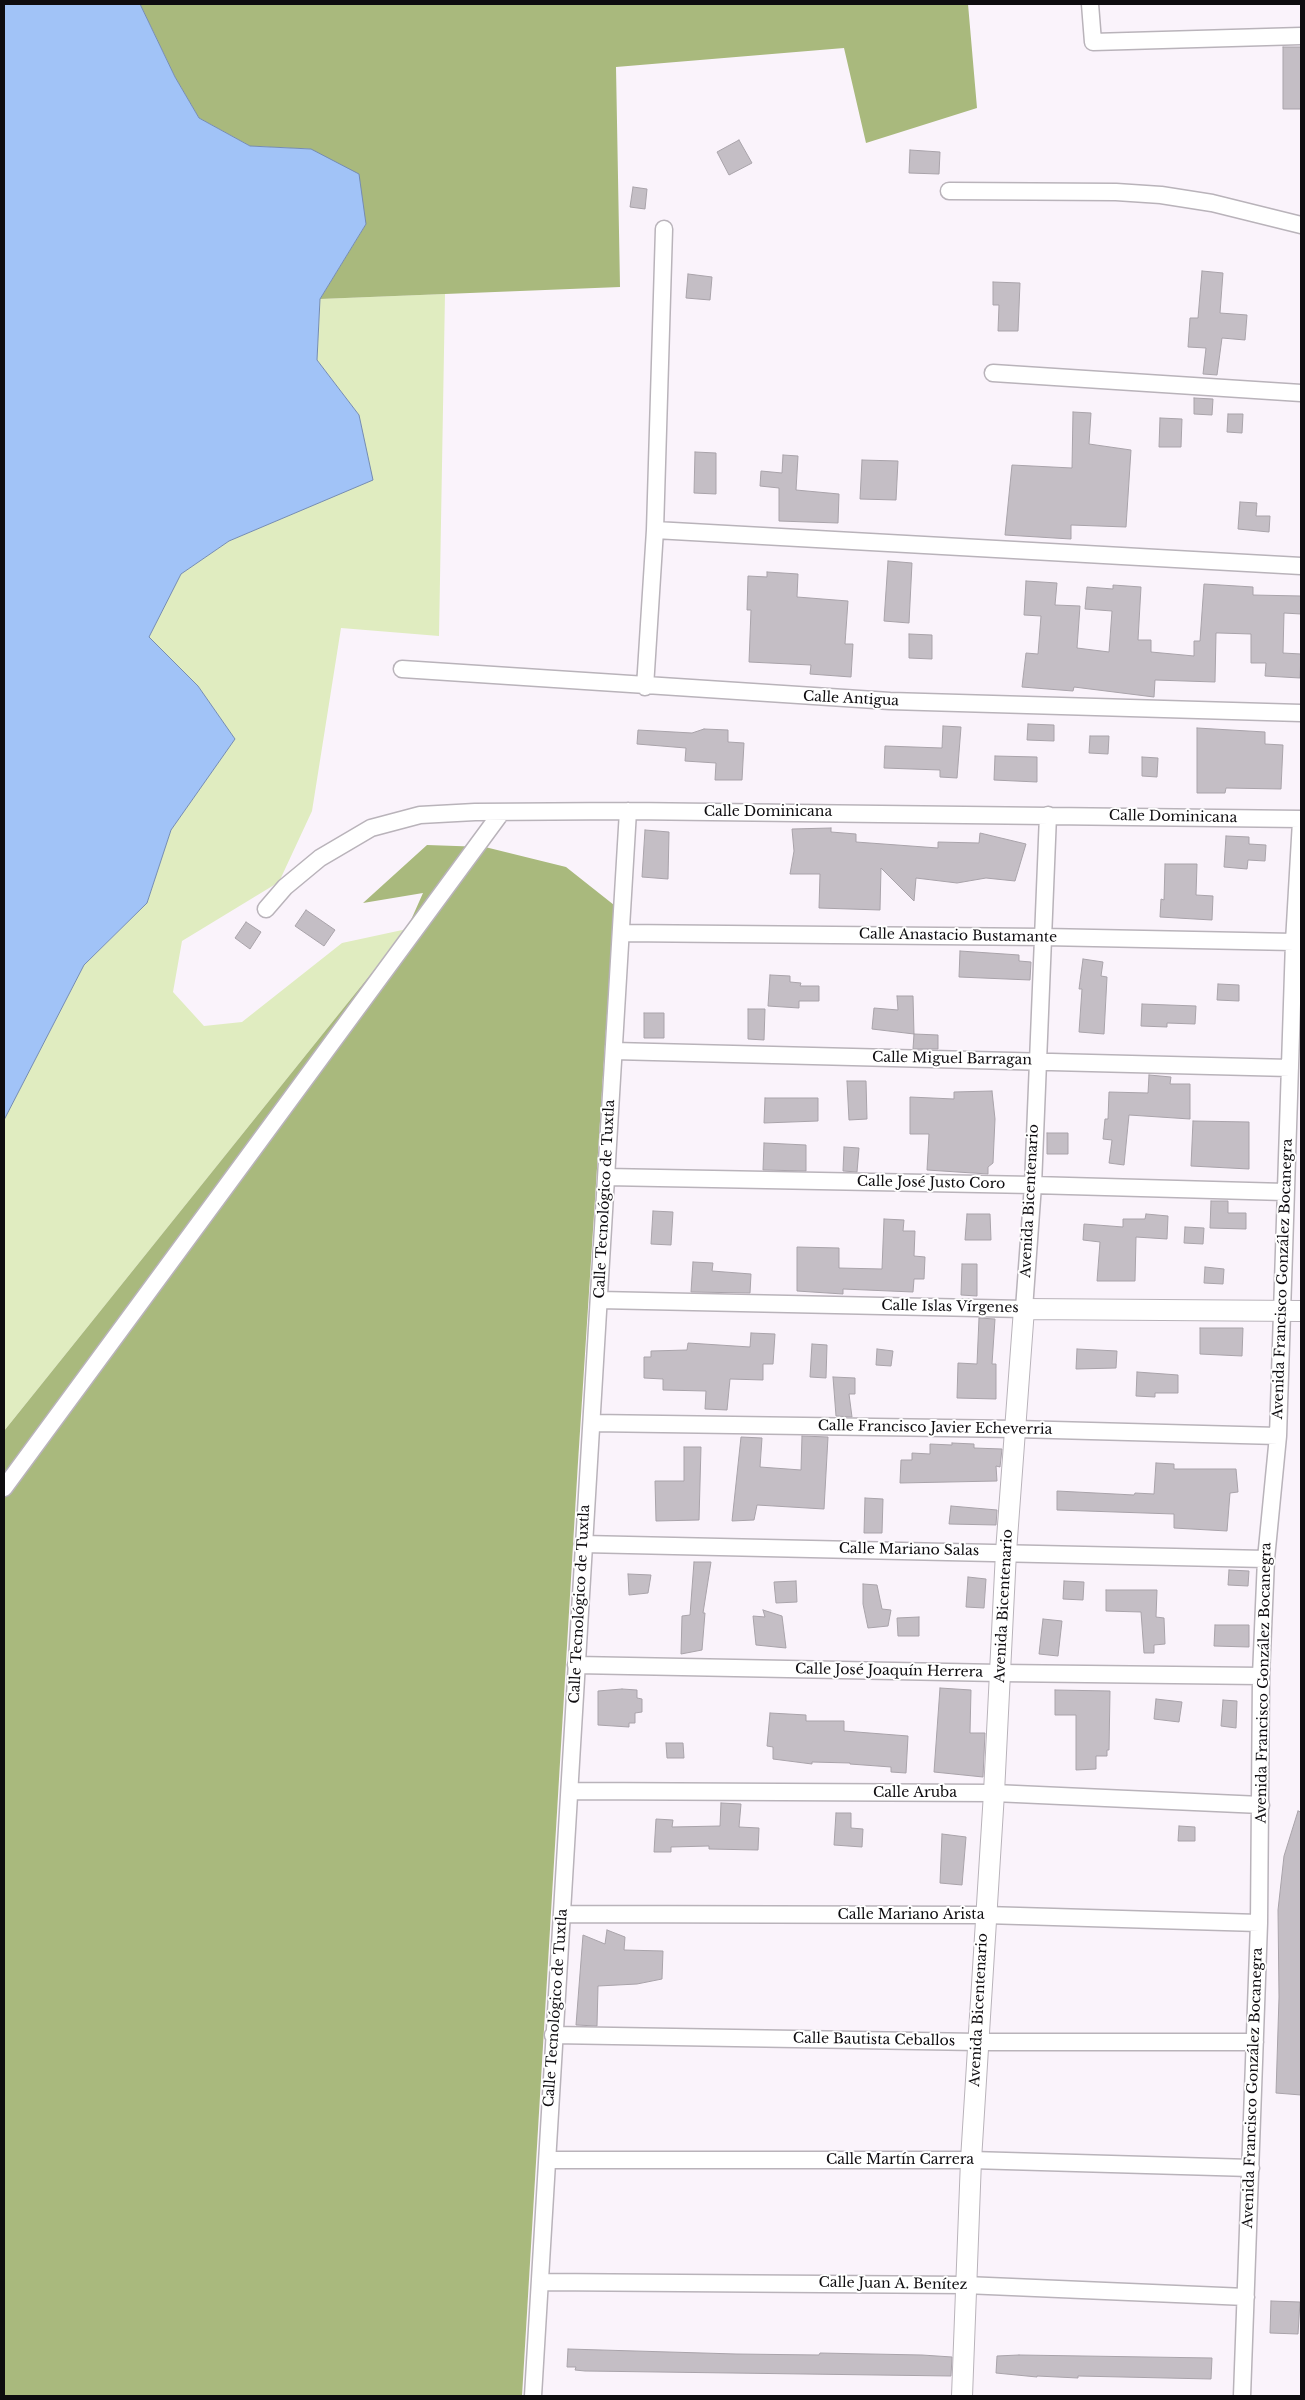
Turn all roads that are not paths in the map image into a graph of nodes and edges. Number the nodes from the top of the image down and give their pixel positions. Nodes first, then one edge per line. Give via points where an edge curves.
1 (1090, 4) edge
2 (1301, 36) edge
3 (949, 191) dead end
4 (1301, 225) edge
5 (664, 229) dead end
6 (993, 373) dead end
7 (1301, 393) edge
8 (655, 530) junction
9 (1301, 566) edge
10 (402, 669) dead end
11 (645, 687) junction
12 (1301, 714) edge
13 (628, 811) junction
14 (501, 813) junction
15 (1048, 815) junction
16 (1301, 820) edge
17 (266, 909) dead end
18 (622, 933) junction
19 (1044, 937) junction
20 (1294, 942) junction
21 (614, 1051) junction
22 (1037, 1061) junction
23 (1290, 1068) junction
24 (606, 1177) junction
25 (1033, 1185) junction
26 (1286, 1192) junction
27 (599, 1300) junction
28 (1024, 1309) junction
29 (1281, 1311) junction
30 (1301, 1311) edge
31 (592, 1423) junction
32 (1016, 1429) junction
33 (1278, 1436) junction
34 (4, 1488) edge
35 (583, 1544) junction
36 (1006, 1552) junction
37 (1266, 1559) junction
38 (576, 1665) junction
39 (1000, 1673) junction
40 (1261, 1676) junction
41 (570, 1791) junction
42 (994, 1793) junction
43 (1261, 1805) junction
44 (562, 1914) junction
45 (985, 1915) junction
46 (1259, 1923) junction
47 (553, 2034) junction
48 (978, 2042) junction
49 (1255, 2042) junction
50 (548, 2160) junction
51 (970, 2160) junction
52 (1251, 2168) junction
53 (540, 2282) junction
54 (965, 2285) junction
55 (1246, 2297) junction
56 (533, 2396) edge
57 (962, 2396) edge
58 (1242, 2396) edge

1 - 2 street via 1092,42
3 - 4 street via 1161,195 1212,203
5 - 8 street
6 - 7 street
8 - 9 street
8 - 11 street
10 - 11 street, Calle Antigua
11 - 12 street, Calle Antigua via 890,701
13 - 14 street, Calle Dominicana
13 - 15 street, Calle Dominicana
13 - 18 street, Calle Tecnológico de Tuxtla
14 - 17 street, Calle Dominicana via 420,815 371,828 320,858 285,887
14 - 34 street
15 - 16 street, Calle Dominicana
15 - 19 street, Avenida Bicentenario
16 - 20 street, Avenida Francisco González Bocanegra
18 - 19 street, Calle Anastacio Bustamante
18 - 21 street, Calle Tecnológico de Tuxtla
19 - 20 street, Calle Anastacio Bustamante
19 - 22 street, Avenida Bicentenario
20 - 23 street, Avenida Francisco González Bocanegra
21 - 22 street, Calle Miguel Barragan
21 - 24 street, Calle Tecnológico de Tuxtla
22 - 23 street, Calle Miguel Barragan
22 - 25 street, Avenida Bicentenario
23 - 26 street, Avenida Francisco González Bocanegra
24 - 25 street, Calle José Justo Coro
24 - 27 street, Calle Tecnológico de Tuxtla
25 - 26 street, Calle José Justo Coro
25 - 28 street, Avenida Bicentenario
26 - 29 street, Avenida Francisco González Bocanegra
27 - 28 street, Calle Islas Vírgenes
27 - 31 street, Calle Tecnológico de Tuxtla
28 - 29 street, Calle Islas Vírgenes
28 - 32 street, Avenida Bicentenario
29 - 30 street, Calle Islas Vírgenes
29 - 33 street, Avenida Francisco González Bocanegra
31 - 32 street, Calle Francisco Javier Echeverria
31 - 35 street, Calle Tecnológico de Tuxtla
32 - 33 street, Calle Francisco Javier Echeverria
32 - 36 street, Avenida Bicentenario
33 - 37 street, Avenida Francisco González Bocanegra
35 - 36 street, Calle Mariano Salas
35 - 38 street, Calle Tecnológico de Tuxtla
36 - 37 street, Calle Mariano Salas
36 - 39 street, Avenida Bicentenario
37 - 40 street, Avenida Francisco González Bocanegra
38 - 39 street, Calle José Joaquín Herrera
38 - 41 street, Calle Tecnológico de Tuxtla
39 - 40 street, Calle José Joaquín Herrera
39 - 42 street, Avenida Bicentenario
40 - 43 street, Avenida Francisco González Bocanegra
41 - 42 street, Calle Aruba
41 - 44 street, Calle Tecnológico de Tuxtla
42 - 43 street, Calle Aruba
42 - 45 street, Avenida Bicentenario
43 - 46 street, Avenida Francisco González Bocanegra
44 - 45 street, Calle Mariano Arista
44 - 47 street, Calle Tecnológico de Tuxtla
45 - 46 street, Calle Mariano Arista
45 - 48 street, Avenida Bicentenario
46 - 49 street, Avenida Francisco González Bocanegra
47 - 48 street, Calle Bautista Ceballos
47 - 50 street, Calle Tecnológico de Tuxtla
48 - 49 street, Calle Bautista Ceballos
48 - 51 street, Avenida Bicentenario
49 - 52 street, Avenida Francisco González Bocanegra
50 - 51 street, Calle Martín Carrera
50 - 53 street, Calle Tecnológico de Tuxtla
51 - 52 street, Calle Martín Carrera
51 - 54 street, Avenida Bicentenario
52 - 55 street, Avenida Francisco González Bocanegra
53 - 54 street, Calle Juan A. Benítez
53 - 56 street, Calle Tecnológico de Tuxtla
54 - 55 street, Calle Juan A. Benítez
54 - 57 street, Avenida Bicentenario
55 - 58 street, Avenida Francisco González Bocanegra

